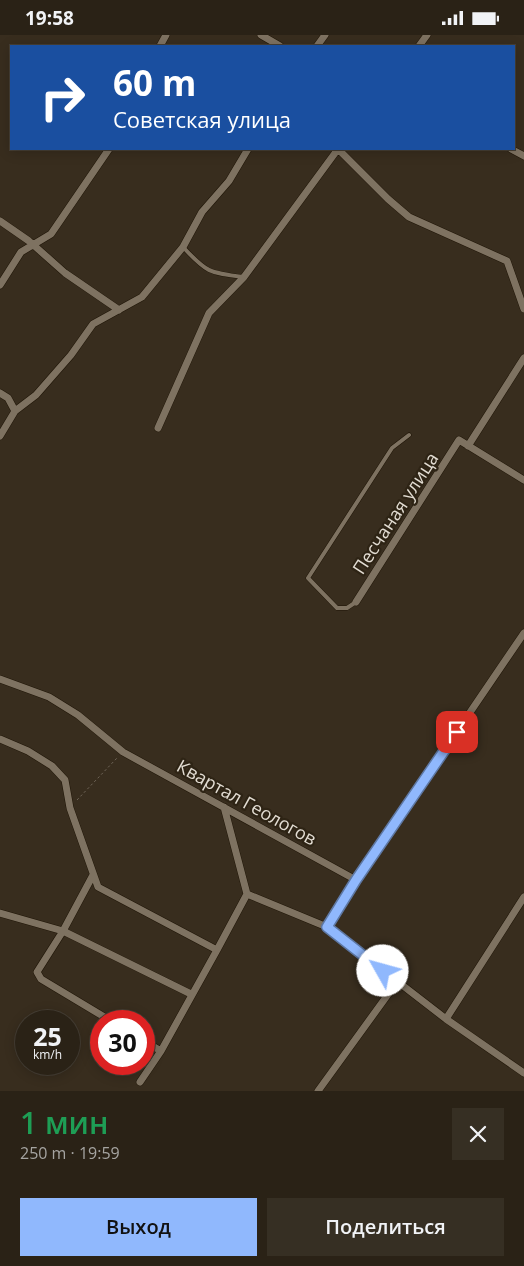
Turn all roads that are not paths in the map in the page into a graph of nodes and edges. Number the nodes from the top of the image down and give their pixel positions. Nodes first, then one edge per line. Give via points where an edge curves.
1 (261, 35) edge
2 (278, 45) edge
3 (108, 150) edge
4 (246, 150) edge
5 (337, 150) edge
6 (339, 150) edge
7 (513, 150) edge
8 (524, 156) edge
9 (0, 221) edge
10 (33, 245) junction
11 (183, 247) junction
12 (244, 277) junction
13 (0, 285) edge
14 (524, 309) edge
15 (120, 310) junction
16 (524, 358) edge
17 (0, 393) edge
18 (15, 411) junction
19 (158, 428) dead end
20 (409, 435) dead end
21 (0, 436) edge
22 (468, 446) junction
23 (524, 480) edge
24 (356, 602) joint
25 (524, 633) edge
26 (0, 679) edge
27 (0, 739) edge
28 (224, 807) junction
29 (93, 875) junction
30 (356, 880) junction
31 (246, 894) junction
32 (524, 897) edge
33 (0, 913) edge
34 (327, 927) junction
35 (63, 931) junction
36 (217, 950) junction
37 (397, 981) junction
38 (192, 994) junction
39 (93, 1010) edge
40 (446, 1019) junction
41 (155, 1047) edge
42 (161, 1051) junction
43 (524, 1073) edge
44 (140, 1082) dead end
45 (318, 1091) edge

1 - 2 street
3 - 10 street via 51,235
4 - 11 street via 228,181 202,212
5 - 12 street
6 - 14 street via 409,217 507,261
7 - 8 street
9 - 10 street
10 - 13 street via 21,252
10 - 15 street via 65,273
11 - 12 lane via 199,265 214,273
11 - 15 street via 142,297
12 - 19 street via 209,313
15 - 18 street via 93,325 36,395
16 - 22 street
17 - 18 street via 8,398
18 - 21 street
20 - 24 lane via 392,448 308,578 337,608 347,608
22 - 23 street
22 - 24 street, Песчаная улица via 459,440
25 - 30 street
26 - 28 street, Квартал Геологов via 49,697 78,715 123,752
27 - 29 street via 52,766 65,780 70,808
28 - 30 street, Квартал Геологов
28 - 31 street
29 - 35 street
29 - 36 street via 98,887
30 - 34 street
31 - 34 street
31 - 36 street
32 - 40 street
33 - 35 street
34 - 37 street
35 - 38 street
35 - 39 street via 37,972 41,979
36 - 38 street
37 - 40 street
37 - 45 street
38 - 42 street
40 - 43 street
41 - 42 street
42 - 44 street

